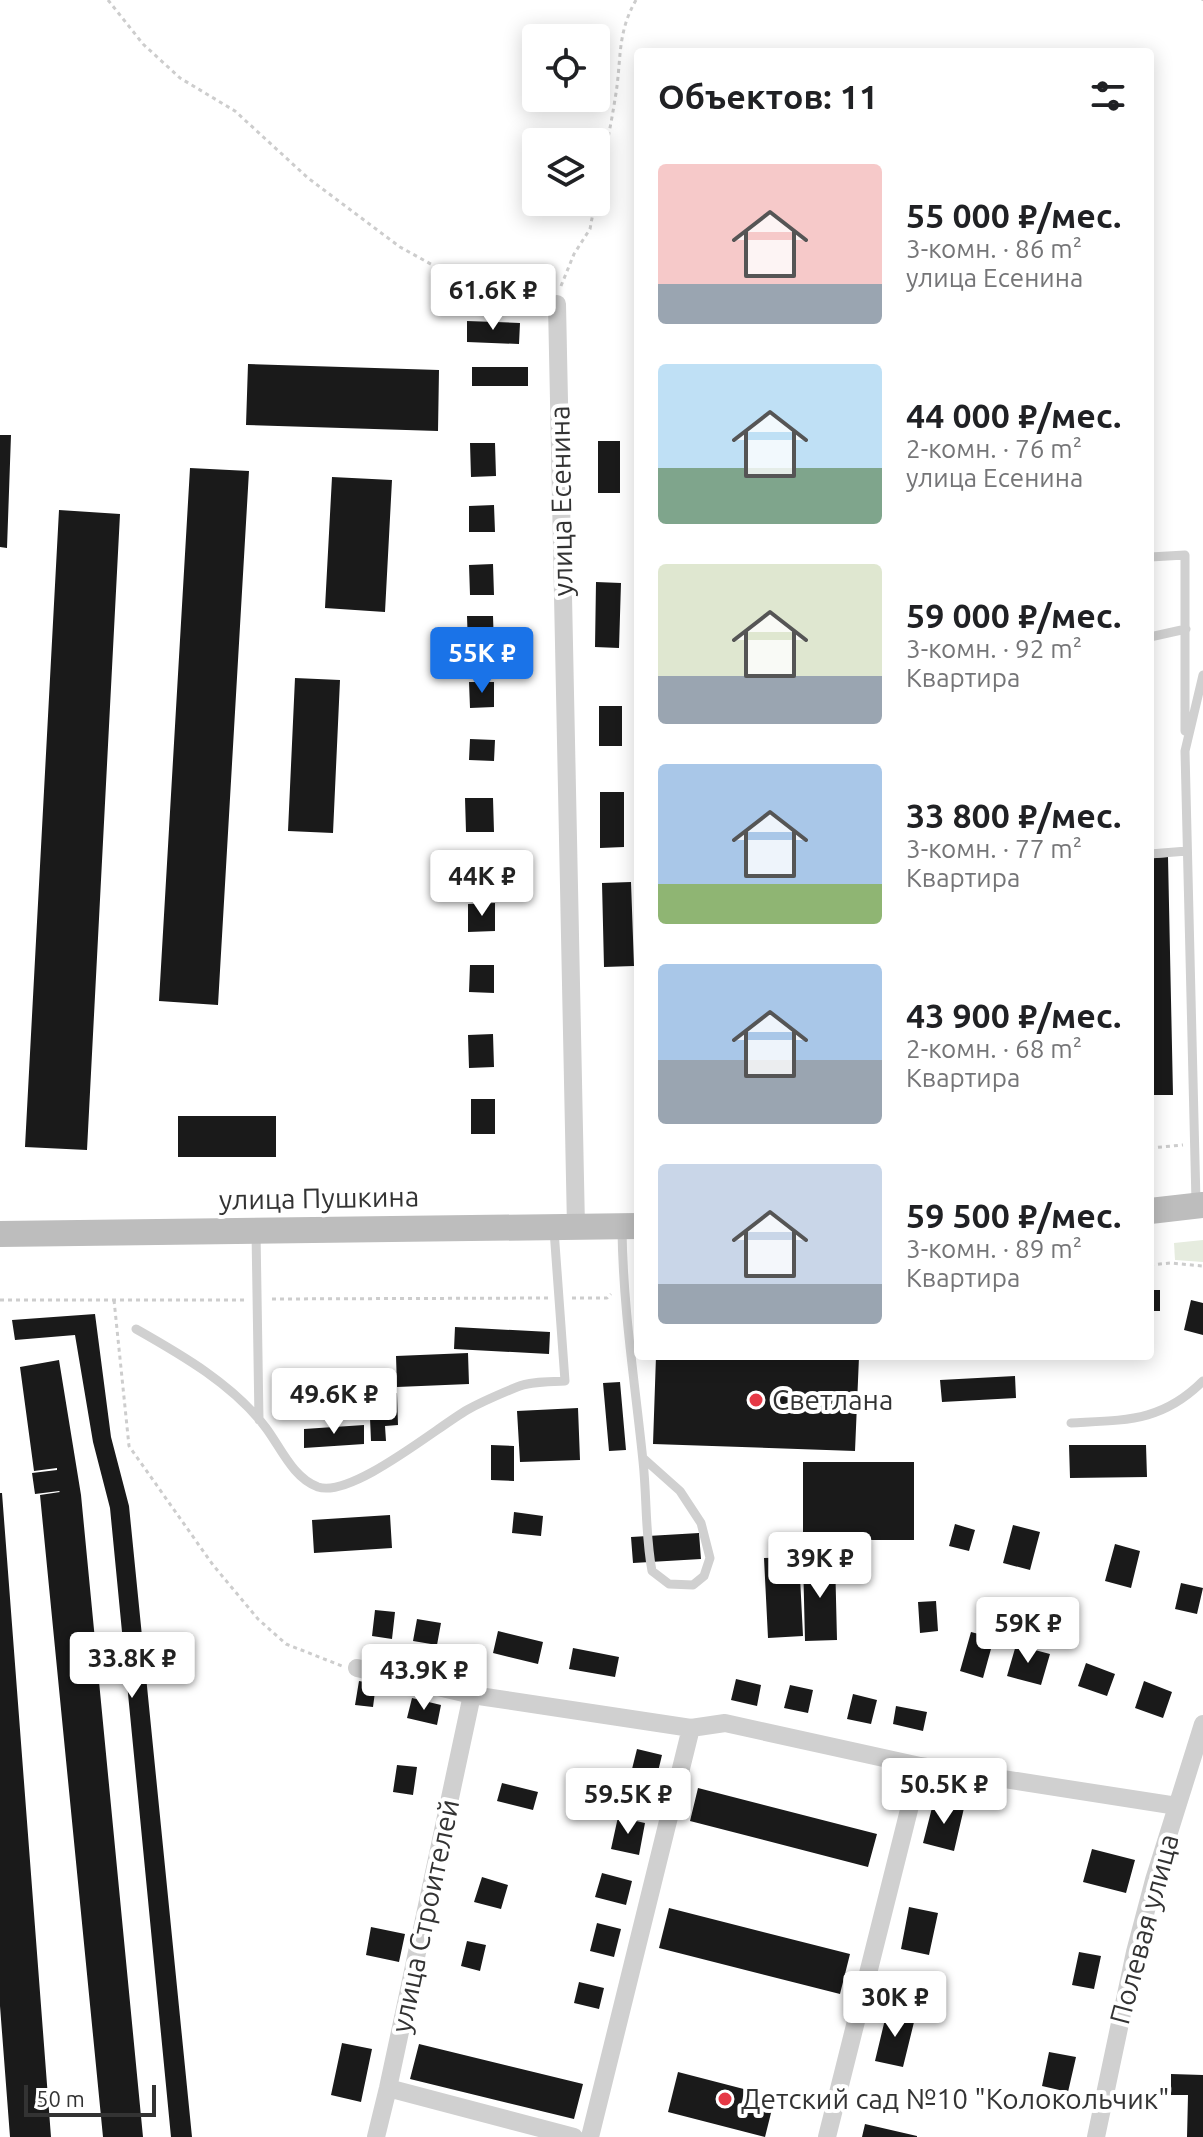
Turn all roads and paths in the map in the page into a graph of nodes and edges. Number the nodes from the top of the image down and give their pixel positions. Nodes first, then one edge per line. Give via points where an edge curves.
1 (108, 0) edge
2 (636, 0) edge
3 (610, 128) edge
4 (593, 216) edge
5 (557, 304) junction
6 (1154, 557) edge
7 (1186, 629) junction
8 (1154, 636) edge
9 (1203, 675) edge
10 (1185, 751) junction
11 (1187, 851) junction
12 (1154, 854) edge
13 (1194, 1144) junction
14 (1154, 1148) edge
15 (1199, 1206) edge
16 (1154, 1211) edge
17 (630, 1226) edge
18 (565, 1227) junction
19 (256, 1231) junction
20 (0, 1234) edge
21 (1154, 1265) edge
22 (1203, 1266) edge
23 (623, 1283) junction
24 (561, 1298) junction
25 (257, 1299) junction
26 (0, 1300) edge
27 (114, 1300) junction
28 (136, 1329) dead end
29 (1203, 1381) edge
30 (259, 1420) junction
31 (1071, 1423) dead end
32 (643, 1458) junction
33 (357, 1668) joint
34 (472, 1695) junction
35 (1203, 1724) edge
36 (691, 1728) junction
37 (920, 1766) junction
38 (1177, 1806) junction
39 (388, 2088) junction
40 (376, 2137) edge
41 (574, 2137) edge
42 (590, 2137) edge
43 (827, 2137) edge
44 (1096, 2137) edge

1 - 5 path via 143,44 180,78 235,111 308,178 400,247 465,283 537,304
2 - 3 path via 620,45
4 - 5 path
5 - 18 street, улица Есенина
6 - 7 lane via 1185,555
7 - 8 lane
7 - 10 lane
9 - 10 lane
10 - 11 lane
11 - 12 lane
11 - 13 lane
13 - 14 path
13 - 15 lane
15 - 16 main road
17 - 18 main road, улица Пушкина
17 - 23 lane
18 - 19 main road, улица Пушкина
18 - 24 lane
19 - 20 main road, улица Пушкина
19 - 25 lane
21 - 22 path
23 - 24 path via 607,1298
23 - 32 lane
24 - 25 path
24 - 30 lane via 565,1381 521,1385 466,1411 348,1484 320,1488 298,1474
25 - 27 path
25 - 30 lane
26 - 27 path
27 - 33 path via 129,1446 258,1619 286,1644
28 - 30 lane via 229,1390
29 - 31 lane via 1164,1411 1134,1419
32 - 32 lane via 652,1571 669,1584 693,1585 704,1576 710,1558 701,1523 680,1491
33 - 34 street
34 - 36 street
34 - 39 street, улица Строителей
35 - 38 street, Полевая улица
36 - 37 street via 725,1723
36 - 42 street
37 - 38 street
37 - 43 street
38 - 44 street, Полевая улица via 1135,1952
39 - 40 street, улица Строителей
39 - 41 street

